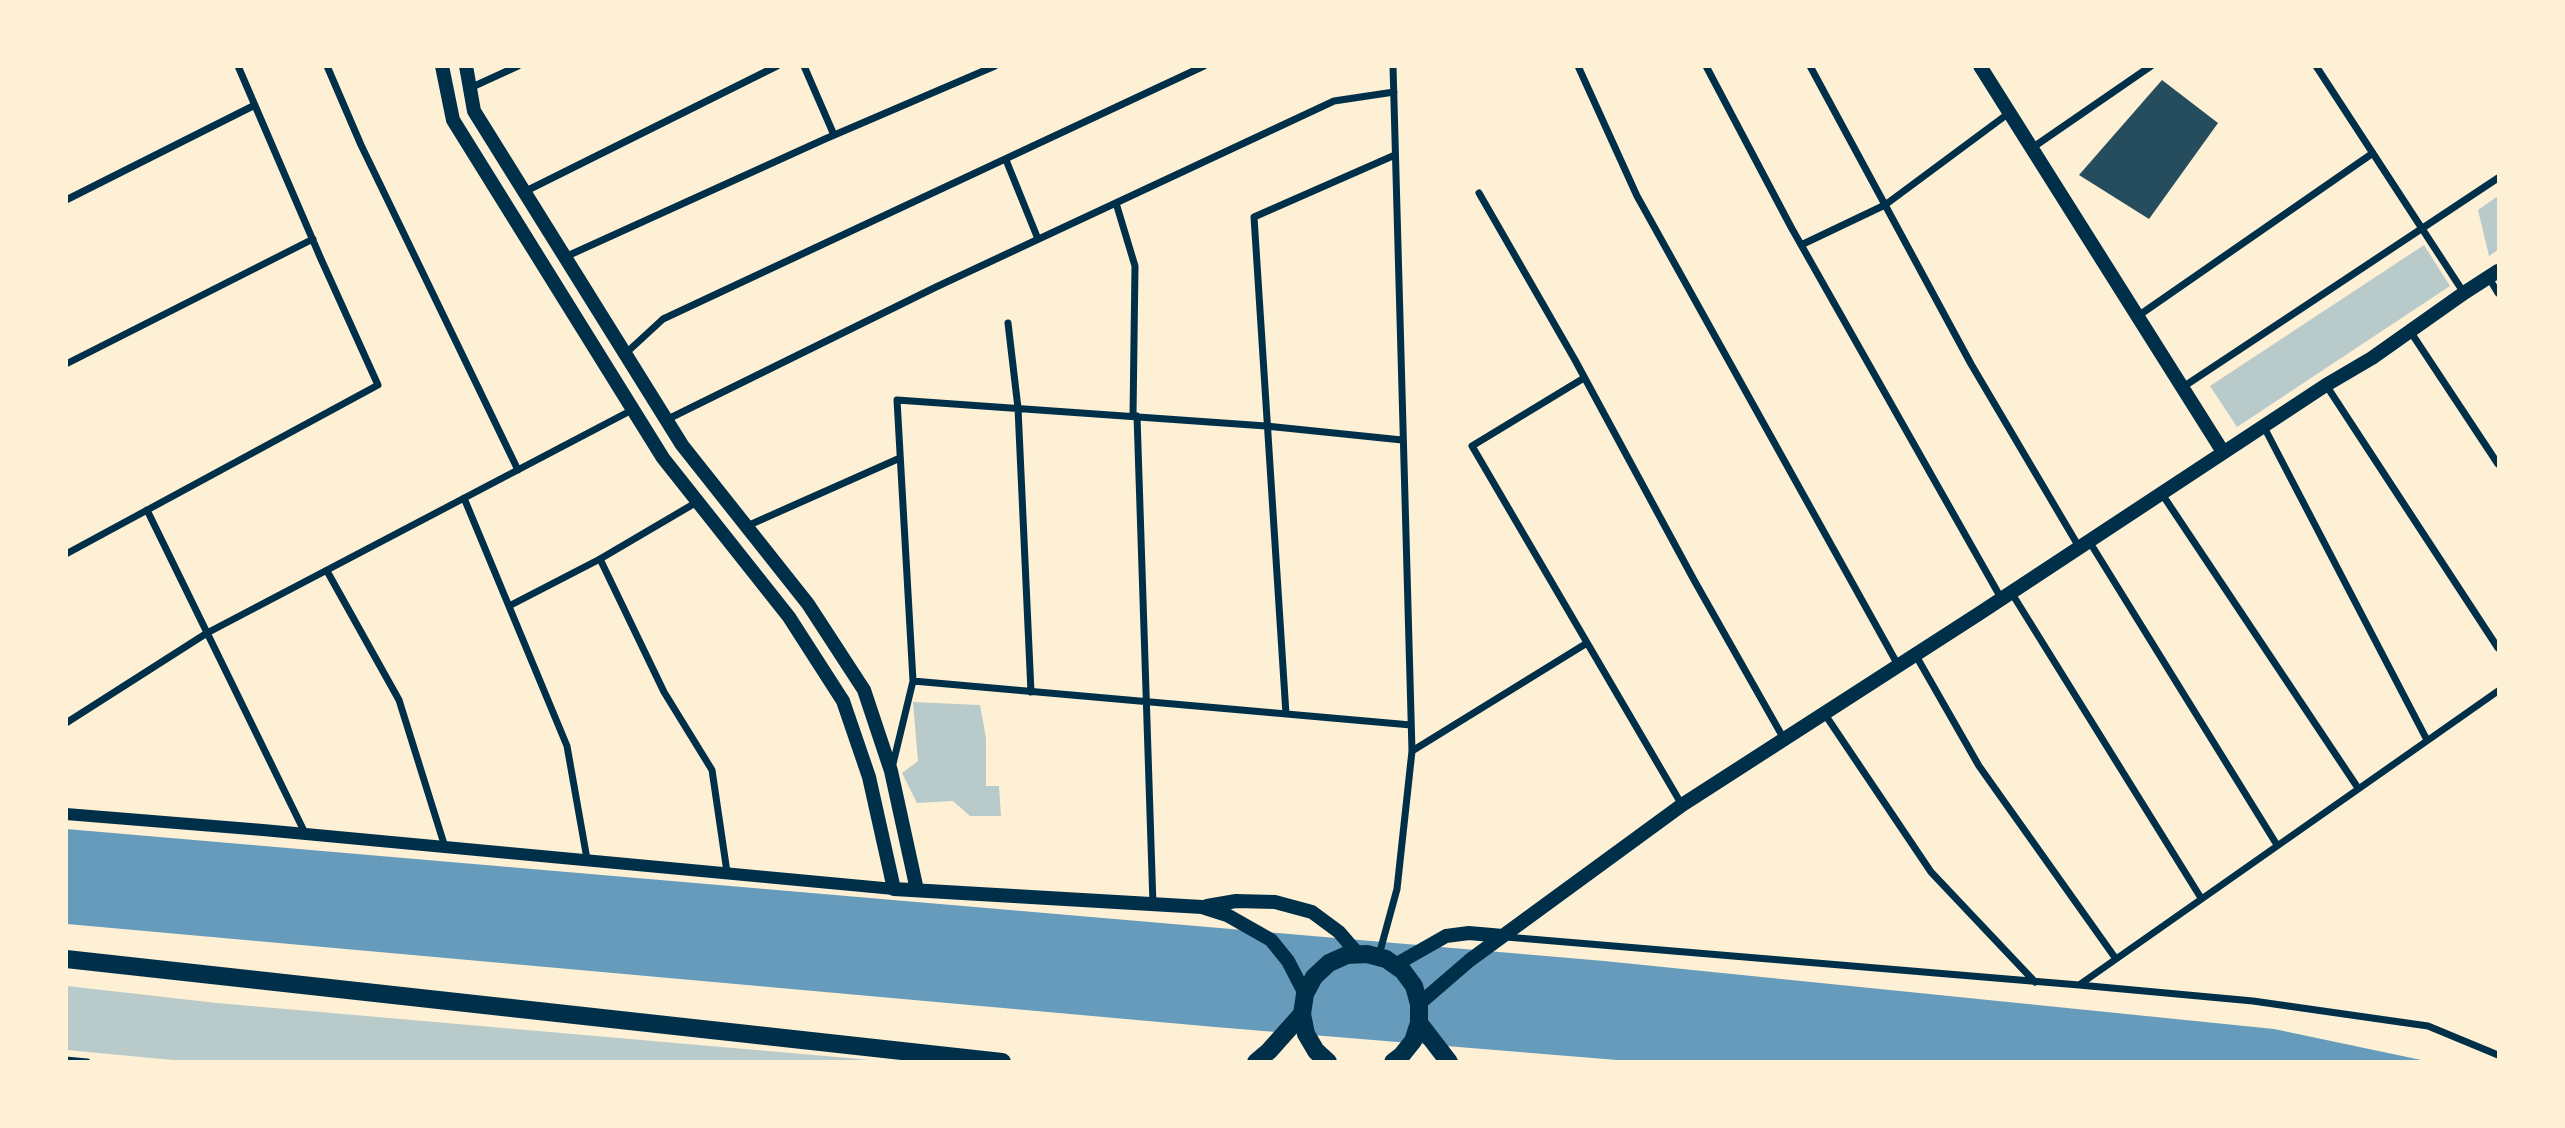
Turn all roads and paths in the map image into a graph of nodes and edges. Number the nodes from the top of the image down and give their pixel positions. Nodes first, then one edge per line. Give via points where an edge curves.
1 (238, 66) edge
2 (327, 66) edge
3 (442, 66) edge
4 (466, 66) edge
5 (518, 66) edge
6 (777, 66) edge
7 (804, 66) edge
8 (995, 66) edge
9 (1204, 66) edge
10 (1393, 66) edge
11 (1578, 66) edge
12 (1706, 66) edge
13 (1810, 66) edge
14 (1980, 66) edge
15 (2151, 66) edge
16 (2316, 66) edge
17 (470, 88) junction
18 (1394, 92) junction
19 (255, 105) junction
20 (2009, 113) junction
21 (834, 135) junction
22 (2032, 149) junction
23 (2373, 153) junction
24 (1395, 155) junction
25 (1006, 160) junction
26 (2498, 178) edge
27 (524, 192) junction
28 (1479, 193) dead end
29 (66, 200) edge
30 (1116, 203) junction
31 (1885, 205) junction
32 (2423, 230) junction
33 (313, 239) junction
34 (1038, 239) junction
35 (1801, 245) junction
36 (564, 257) junction
37 (2494, 275) edge
38 (2464, 293) junction
39 (2498, 293) edge
40 (2137, 316) junction
41 (1009, 323) dead end
42 (2410, 331) junction
43 (625, 354) junction
44 (66, 364) edge
45 (1584, 378) junction
46 (2326, 385) junction
47 (2182, 387) junction
48 (1018, 408) junction
49 (633, 410) junction
50 (1135, 416) junction
51 (666, 419) junction
52 (1266, 426) junction
53 (2263, 426) junction
54 (1402, 440) junction
55 (2223, 452) junction
56 (901, 458) junction
57 (2498, 464) edge
58 (518, 470) junction
59 (2162, 494) junction
60 (464, 498) junction
61 (698, 502) junction
62 (147, 510) junction
63 (747, 526) junction
64 (2084, 543) junction
65 (67, 553) edge
66 (600, 559) junction
67 (327, 571) junction
68 (2006, 595) junction
69 (509, 606) junction
70 (208, 633) junction
71 (1587, 643) junction
72 (2498, 648) edge
73 (1915, 654) junction
74 (1898, 665) junction
75 (913, 681) junction
76 (2498, 691) edge
77 (1031, 692) junction
78 (1147, 702) junction
79 (1824, 712) junction
80 (1286, 714) junction
81 (66, 723) edge
82 (1411, 725) junction
83 (1784, 739) junction
84 (2427, 740) junction
85 (1412, 751) junction
86 (891, 771) junction
87 (2358, 788) junction
88 (1682, 805) junction
89 (66, 814) edge
90 (305, 834) junction
91 (2277, 845) junction
92 (445, 846) junction
93 (587, 859) junction
94 (727, 872) junction
95 (894, 889) junction
96 (917, 890) junction
97 (2201, 898) junction
98 (1153, 905) junction
99 (1202, 907) junction
100 (1503, 936) junction
101 (1358, 954) junction
102 (1378, 957) junction
103 (2116, 958) junction
104 (66, 959) edge
105 (1395, 965) junction
106 (2035, 982) junction
107 (2079, 985) junction
108 (1304, 995) junction
109 (1419, 1004) junction
110 (1302, 1014) junction
111 (1419, 1023) junction
112 (2498, 1055) edge
113 (66, 1060) edge
114 (87, 1062) edge
115 (1002, 1062) edge
116 (1256, 1062) edge
117 (1328, 1062) edge
118 (1393, 1062) edge
119 (1449, 1062) edge

1 - 19 street
2 - 58 street
3 - 49 main road via 453,120
4 - 17 main road
5 - 17 street
6 - 27 street
7 - 21 street
8 - 21 street
9 - 25 street
10 - 18 street
11 - 74 street via 1637,196
12 - 35 street
13 - 31 street
14 - 20 main road
15 - 22 street
16 - 23 street
17 - 27 main road via 474,111
18 - 24 street
18 - 30 street via 1335,102
19 - 29 street
19 - 33 street
20 - 22 main road
20 - 31 street
21 - 36 street
22 - 40 main road
23 - 32 street
23 - 40 street
24 - 52 street via 1254,217
24 - 54 street
25 - 34 street
25 - 43 street via 663,319
26 - 32 street
27 - 36 main road
28 - 45 street
30 - 34 street
30 - 50 street via 1135,265
31 - 35 street
31 - 64 street via 1971,364
32 - 38 street
32 - 47 street
33 - 44 street
33 - 62 street via 378,384
34 - 51 street
35 - 68 street
36 - 43 main road
37 - 38 main road
37 - 39 street
38 - 42 main road
40 - 47 main road
41 - 48 street
42 - 46 main road
42 - 57 street
43 - 51 main road
45 - 71 street via 1472,446
45 - 83 street
46 - 53 main road
46 - 72 street
47 - 55 main road
48 - 50 street
48 - 56 street via 897,400
48 - 77 street
49 - 58 street
49 - 61 main road
50 - 52 street
50 - 78 street
51 - 63 main road
52 - 54 street
52 - 80 street
53 - 55 main road
53 - 84 street
54 - 82 street
55 - 59 main road
56 - 63 street
56 - 75 street
58 - 60 street
59 - 64 main road
59 - 87 street
60 - 67 street
60 - 69 street
61 - 66 street
61 - 95 main road via 789,617 844,701 869,777
62 - 65 street
62 - 70 street
63 - 86 main road via 808,604 864,690
64 - 68 main road
64 - 91 street
66 - 69 street
66 - 94 street via 664,692 712,770
67 - 70 street
67 - 92 street via 399,701
68 - 73 main road
68 - 97 street
69 - 93 street via 567,746
70 - 81 street
70 - 90 street
71 - 85 street
71 - 88 street
73 - 74 main road
73 - 103 street via 1979,766
74 - 79 main road
75 - 77 street
75 - 86 street
76 - 84 street
77 - 78 street
78 - 80 street
78 - 98 street
79 - 83 main road
79 - 106 street via 1931,872
80 - 82 street
82 - 85 street
83 - 88 main road
84 - 87 street
85 - 102 street via 1397,889
86 - 96 main road
87 - 91 street
88 - 100 main road
89 - 90 street
90 - 92 street
91 - 97 street
92 - 93 street
93 - 94 street
94 - 95 street
95 - 96 main road
96 - 98 main road
97 - 103 street
98 - 99 main road
99 - 101 main road via 1236,901 1275,902 1312,912
99 - 108 main road via 1227,915 1271,940 1288,961
100 - 105 main road via 1446,936
100 - 106 street
100 - 109 main road
101 - 102 main road
101 - 108 main road via 1329,963
102 - 105 main road
103 - 107 street
104 - 115 main road
105 - 109 main road via 1414,986
106 - 107 street
107 - 112 street via 2253,1001 2428,1026
108 - 110 main road
109 - 111 main road
110 - 116 main road
110 - 117 main road via 1306,1034
111 - 118 main road via 1413,1041
111 - 119 main road
113 - 114 street

